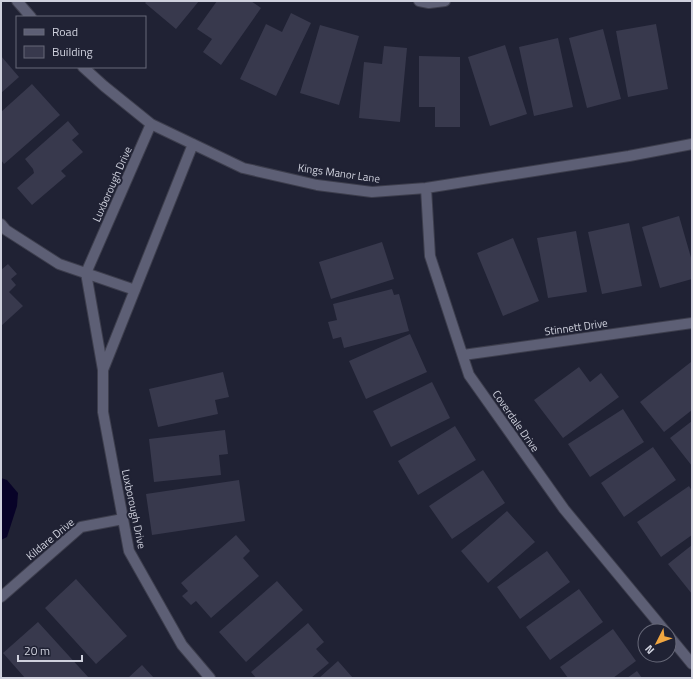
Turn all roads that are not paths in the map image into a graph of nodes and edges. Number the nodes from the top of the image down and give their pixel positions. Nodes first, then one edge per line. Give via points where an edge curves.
1 (17, 1) edge
2 (418, 1) edge
3 (445, 1) edge
4 (430, 2) edge
5 (30, 16) edge
6 (84, 68) edge
7 (151, 124) junction
8 (193, 144) junction
9 (692, 144) edge
10 (426, 188) junction
11 (1, 224) edge
12 (86, 273) junction
13 (135, 290) junction
14 (692, 323) edge
15 (463, 355) junction
16 (103, 370) junction
17 (123, 519) junction
18 (1, 597) edge
19 (658, 623) edge
20 (677, 646) edge
21 (692, 664) edge
22 (210, 678) edge

1 - 5 street
2 - 4 street
3 - 4 street
6 - 7 street, Kings Manor Lane
7 - 8 street, Kings Manor Lane
7 - 12 street, Luxborough Drive
8 - 10 street, Kings Manor Lane via 243,168 317,185 372,192
8 - 13 street, Luxborough Drive
9 - 10 street, Kings Manor Lane
10 - 15 street, Coverdale Drive via 430,256
11 - 12 street via 6,230 59,264
12 - 13 street
12 - 16 street, Luxborough Drive
13 - 16 street, Luxborough Drive
14 - 15 street, Stinnett Drive
15 - 19 street, Coverdale Drive via 469,375 564,509
16 - 17 street, Luxborough Drive via 103,412
17 - 18 street, Kildare Drive via 81,527
17 - 22 street, Luxborough Drive via 129,551 182,645
20 - 21 street

